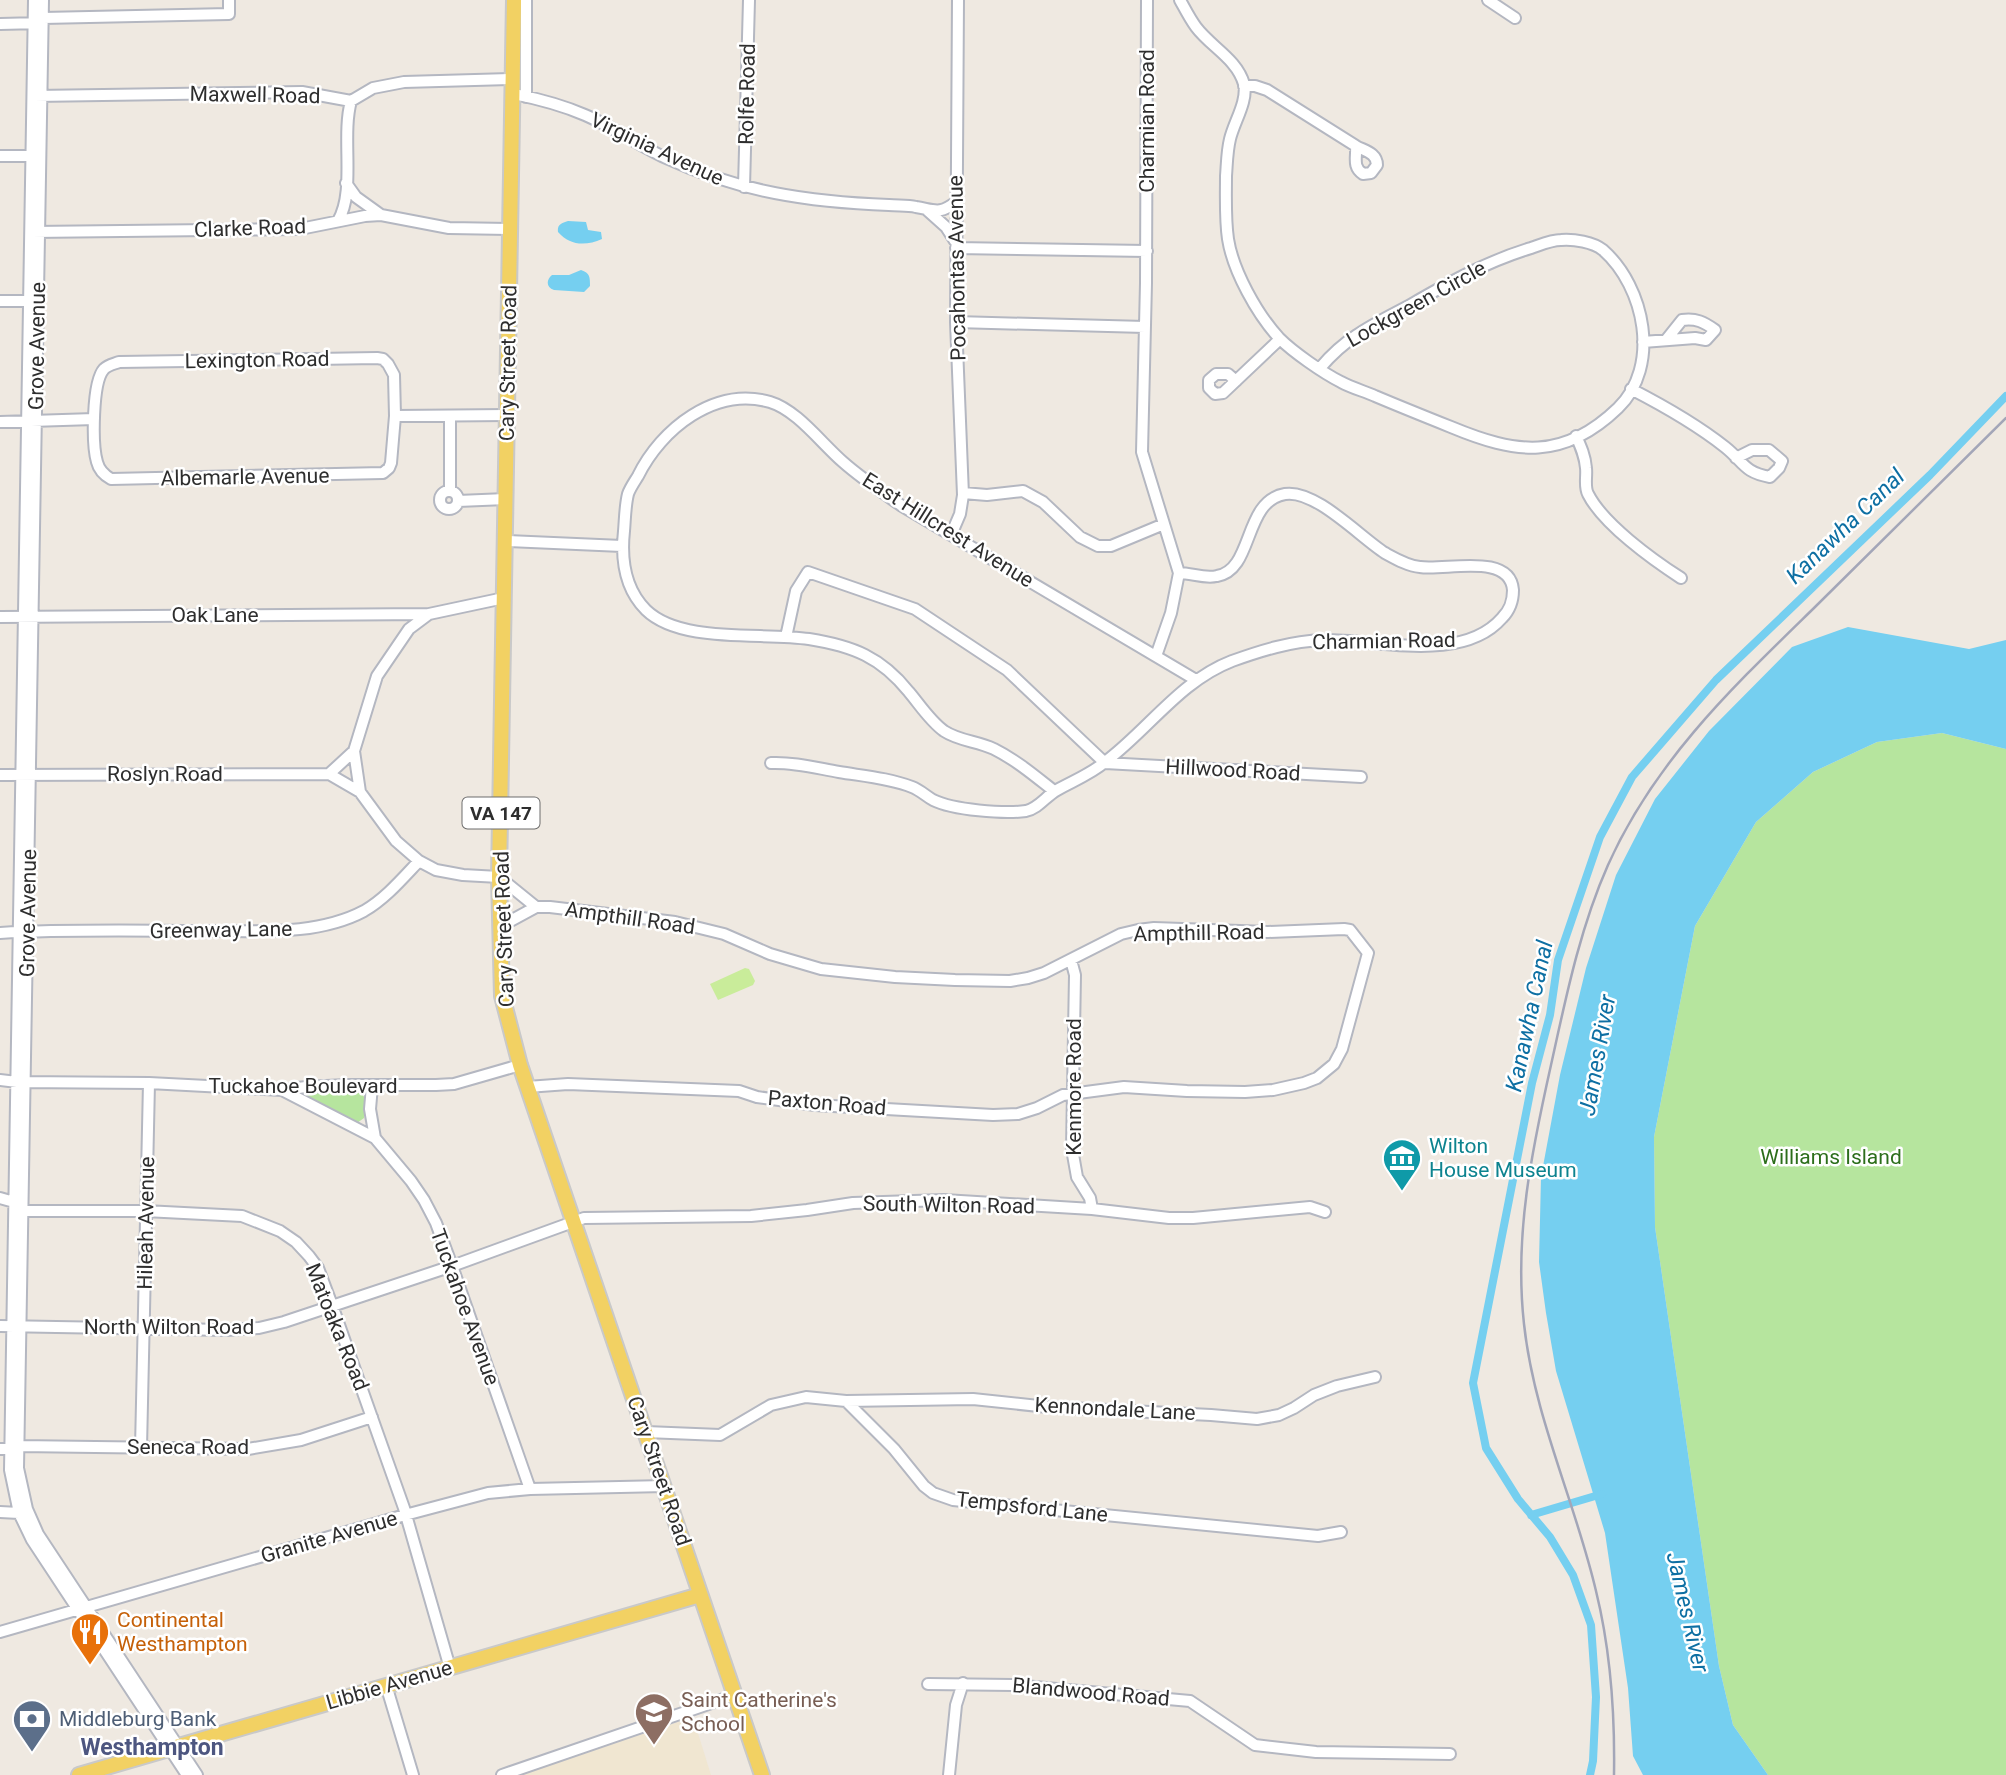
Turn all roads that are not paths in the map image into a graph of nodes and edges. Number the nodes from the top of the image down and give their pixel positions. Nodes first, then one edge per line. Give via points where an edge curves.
1 (34, 0) edge
2 (43, 0) edge
3 (229, 0) edge
4 (514, 0) edge
5 (526, 0) edge
6 (749, 0) edge
7 (958, 0) edge
8 (1147, 0) edge
9 (1180, 0) edge
10 (1489, 0) edge
11 (1515, 18) dead end
12 (40, 21) junction
13 (0, 24) edge
14 (1244, 86) junction
15 (518, 90) junction
16 (37, 95) junction
17 (351, 101) junction
18 (1356, 146) dead end
19 (0, 156) edge
20 (36, 156) junction
21 (346, 183) junction
22 (744, 187) junction
23 (956, 202) junction
24 (927, 210) junction
25 (381, 215) junction
26 (338, 221) junction
27 (509, 229) junction
28 (35, 232) junction
29 (956, 245) junction
30 (1147, 251) junction
31 (0, 301) edge
32 (34, 301) junction
33 (956, 322) junction
34 (1145, 327) junction
35 (1280, 339) junction
36 (1666, 340) dead end
37 (1643, 342) junction
38 (1320, 368) junction
39 (1236, 381) dead end
40 (1631, 389) junction
41 (508, 415) junction
42 (395, 416) junction
43 (450, 416) junction
44 (94, 419) junction
45 (32, 420) junction
46 (0, 422) edge
47 (1577, 436) junction
48 (1735, 458) dead end
49 (963, 493) junction
50 (506, 499) junction
51 (1164, 524) junction
52 (951, 535) junction
53 (506, 541) junction
54 (622, 546) junction
55 (1179, 573) junction
56 (1681, 579) dead end
57 (504, 598) junction
58 (429, 614) junction
59 (0, 617) edge
60 (28, 617) junction
61 (786, 636) junction
62 (1156, 656) junction
63 (1196, 680) junction
64 (354, 751) junction
65 (771, 762) dead end
66 (1105, 763) junction
67 (26, 774) junction
68 (329, 774) junction
69 (0, 775) edge
70 (1361, 777) dead end
71 (360, 792) junction
72 (1054, 792) junction
73 (419, 862) junction
74 (499, 877) junction
75 (536, 907) junction
76 (501, 926) junction
77 (23, 932) junction
78 (0, 933) edge
79 (1070, 960) junction
80 (520, 1065) junction
81 (0, 1080) edge
82 (21, 1082) junction
83 (149, 1083) junction
84 (372, 1086) junction
85 (527, 1087) junction
86 (1124, 1087) joint
87 (282, 1090) junction
88 (1072, 1094) junction
89 (374, 1139) junction
90 (0, 1198) edge
91 (18, 1206) junction
92 (1092, 1209) junction
93 (145, 1211) junction
94 (1325, 1212) dead end
95 (573, 1221) junction
96 (452, 1266) junction
97 (332, 1305) junction
98 (0, 1326) edge
99 (17, 1326) junction
100 (144, 1329) junction
101 (1375, 1377) dead end
102 (846, 1401) junction
103 (372, 1417) junction
104 (646, 1432) junction
105 (10, 1447) edge
106 (141, 1447) junction
107 (664, 1486) junction
108 (530, 1489) junction
109 (0, 1512) edge
110 (19, 1513) junction
111 (405, 1515) junction
112 (1341, 1532) dead end
113 (700, 1595) junction
114 (82, 1609) junction
115 (0, 1632) edge
116 (450, 1668) junction
117 (963, 1683) junction
118 (928, 1684) dead end
119 (386, 1685) junction
120 (735, 1695) junction
121 (173, 1747) junction
122 (1450, 1754) dead end
123 (79, 1775) edge
124 (187, 1775) edge
125 (197, 1775) edge
126 (413, 1775) edge
127 (502, 1775) edge
128 (762, 1775) edge
129 (949, 1775) edge

1 - 12 street, Grove Avenue
2 - 12 street, Grove Avenue
3 - 12 street via 229,14
4 - 15 main road, Cary Street Road / VA 147
5 - 15 street
6 - 22 street, Rolfe Road
7 - 23 street, Pocahontas Avenue
8 - 30 street, Charmian Road
9 - 14 street
10 - 11 street
12 - 13 street
12 - 16 street, Grove Avenue
14 - 18 street via 1267,90
14 - 35 street, Lockgreen Circle via 1228,152 1228,240 1251,298
15 - 17 street, Maxwell Road via 404,82 373,88
15 - 22 street, Virginia Avenue via 587,116 664,157
15 - 27 main road, Cary Street Road / VA 147
16 - 17 street, Maxwell Road via 302,92
16 - 20 street, Grove Avenue
17 - 21 street
19 - 20 street
20 - 28 street, Grove Avenue
21 - 25 street via 356,197
21 - 26 street via 345,206
22 - 24 street, Virginia Avenue via 819,200
23 - 24 street, Virginia Avenue via 941,211
23 - 29 street, Pocahontas Avenue
24 - 29 street via 946,227
25 - 26 street, Clarke Road
25 - 27 street, Clarke Road via 449,228
26 - 28 street, Clarke Road via 300,229
27 - 41 main road, Cary Street Road / VA 147
28 - 32 street, Grove Avenue
29 - 30 street
29 - 33 street, Pocahontas Avenue
30 - 34 street, Charmian Road
31 - 32 street
32 - 45 street, Grove Avenue
33 - 34 street
33 - 49 street, Pocahontas Avenue
34 - 51 street, Charmian Road via 1142,452
35 - 38 street, Lockgreen Circle
35 - 39 street
36 - 37 street
37 - 38 street, Lockgreen Circle via 1644,328 1634,296 1621,272 1601,249 1559,240 1475,268 1358,334
37 - 40 street, Lockgreen Circle via 1643,359
38 - 47 street, Lockgreen Circle via 1340,382 1483,441 1535,449 1563,444
40 - 47 street, Lockgreen Circle via 1620,406
40 - 48 street via 1680,415
41 - 43 street
41 - 50 main road, Cary Street Road / VA 147
42 - 43 street
42 - 44 street, Lexington Road via 393,370 377,358 119,362 101,374
42 - 44 street, Albemarle Avenue via 391,463 383,473 111,479 97,462
43 - 50 street via 454,496
44 - 45 street
45 - 46 street
45 - 60 street, Grove Avenue
47 - 56 street via 1587,492 1602,514
49 - 51 street via 1023,491 1098,546 1111,547
49 - 52 street, Pocahontas Avenue
50 - 53 main road, Cary Street Road / VA 147
51 - 55 street, Charmian Road
52 - 54 street, East Hillcrest Avenue via 868,482 792,414 751,399 716,403 687,419 656,446 628,494
52 - 62 street, East Hillcrest Avenue
53 - 54 street
53 - 57 main road, Cary Street Road / VA 147
54 - 61 street, East Hillcrest Avenue via 630,587 637,601 657,619 699,632
55 - 62 street, Charmian Road
55 - 63 street, Charmian Road via 1217,576 1229,571 1267,503 1279,495 1299,494 1410,565 1492,567 1508,576 1513,588 1508,612 1492,630 1467,640 1421,645 1299,642 1226,663
57 - 58 street, Oak Lane
57 - 74 main road, Cary Street Road / VA 147
58 - 60 street, Oak Lane
58 - 64 street via 409,629 377,676
59 - 60 street, Oak Lane
60 - 67 street, Grove Avenue
61 - 66 street via 796,591 808,572 915,609 1007,670
61 - 72 street, East Hillcrest Avenue via 830,643 879,662 944,731 994,749
62 - 63 street, East Hillcrest Avenue
63 - 66 street, Charmian Road
64 - 68 street
64 - 71 street
65 - 72 street, Charmian Road via 876,777 912,787 950,806 982,810 1027,811
66 - 70 street, Hillwood Road
66 - 72 street, Charmian Road
67 - 68 street, Roslyn Road
67 - 69 street, Roslyn Road
67 - 77 street, Grove Avenue
68 - 71 street
71 - 73 street via 396,841
73 - 74 street via 436,870
73 - 77 street, Greenway Lane via 375,903 320,926
74 - 75 street, Ampthill Road
74 - 76 main road, Cary Street Road / VA 147
75 - 76 street, Ampthill Road
75 - 79 street, Ampthill Road via 675,922 724,934 796,963 870,974 1010,981 1044,973
76 - 80 main road, Cary Street Road / VA 147 via 502,996
77 - 78 street, Greenway Lane
77 - 82 street, Grove Avenue
79 - 86 street, Ampthill Road via 1121,934 1154,929 1344,929 1350,930 1368,953 1342,1048 1335,1064 1317,1079 1245,1092
79 - 88 street, Kenmore Road via 1075,975
80 - 84 street, Tuckahoe Boulevard via 454,1084
80 - 85 main road, Cary Street Road / VA 147
81 - 82 street, Tuckahoe Boulevard
82 - 83 street, Tuckahoe Boulevard
82 - 91 street, Grove Avenue
83 - 87 street, Tuckahoe Boulevard
83 - 93 street, Hileah Avenue
84 - 87 street, Tuckahoe Boulevard
84 - 89 street
85 - 88 street, Paxton Road via 568,1084 739,1091 815,1105 993,1115 1018,1114
85 - 95 main road, Cary Street Road / VA 147
86 - 88 street, Paxton Road
87 - 89 street, Tuckahoe Avenue
88 - 92 street, Kenmore Road via 1074,1167
89 - 96 street, Tuckahoe Avenue via 424,1200
90 - 91 street, Matoaka Road
91 - 93 street, Matoaka Road
91 - 99 street, Grove Avenue
92 - 94 street, South Wilton Road via 1169,1218 1310,1207
92 - 95 street, South Wilton Road via 893,1201 751,1216
93 - 97 street, Matoaka Road via 242,1216 280,1231 318,1268
93 - 100 street, Hileah Avenue
95 - 96 street, North Wilton Road
95 - 104 main road, Cary Street Road / VA 147
96 - 97 street, North Wilton Road
96 - 108 street, Tuckahoe Avenue
97 - 100 street, North Wilton Road via 259,1328
97 - 103 street, Matoaka Road
98 - 99 street, North Wilton Road
99 - 100 street, North Wilton Road
99 - 105 street, Grove Avenue
100 - 106 street, Hileah Avenue
101 - 102 street, Kennondale Lane via 1337,1386 1279,1415 1257,1419 1048,1408 973,1399
102 - 104 street via 806,1397 771,1405 720,1435
102 - 112 street, Tempsford Lane via 924,1486 942,1498 1318,1536
103 - 106 street, Seneca Road via 272,1446
103 - 111 street, Matoaka Road
104 - 107 main road, Cary Street Road / VA 147
105 - 106 street, Seneca Road
105 - 110 street, Grove Avenue
105 - 114 street, Grove Avenue via 32,1522
107 - 108 street, Granite Avenue
107 - 113 main road, Cary Street Road / VA 147
108 - 111 street, Granite Avenue via 488,1493
109 - 110 street
110 - 114 street, Grove Avenue via 32,1540
111 - 114 street, Granite Avenue
111 - 116 street, Matoaka Road
113 - 116 main road, Libbie Avenue
113 - 120 main road, Cary Street Road / VA 147
114 - 115 street, Granite Avenue
114 - 121 street, Grove Avenue
116 - 119 main road, Libbie Avenue
117 - 118 street, Blandwood Road
117 - 122 street, Blandwood Road via 1190,1701 1255,1745 1316,1752
117 - 129 street
119 - 121 main road, Libbie Avenue
119 - 126 street
120 - 127 street
120 - 128 main road, Cary Street Road / VA 147
121 - 123 main road, Libbie Avenue
121 - 124 street, Grove Avenue
121 - 125 street, Grove Avenue

